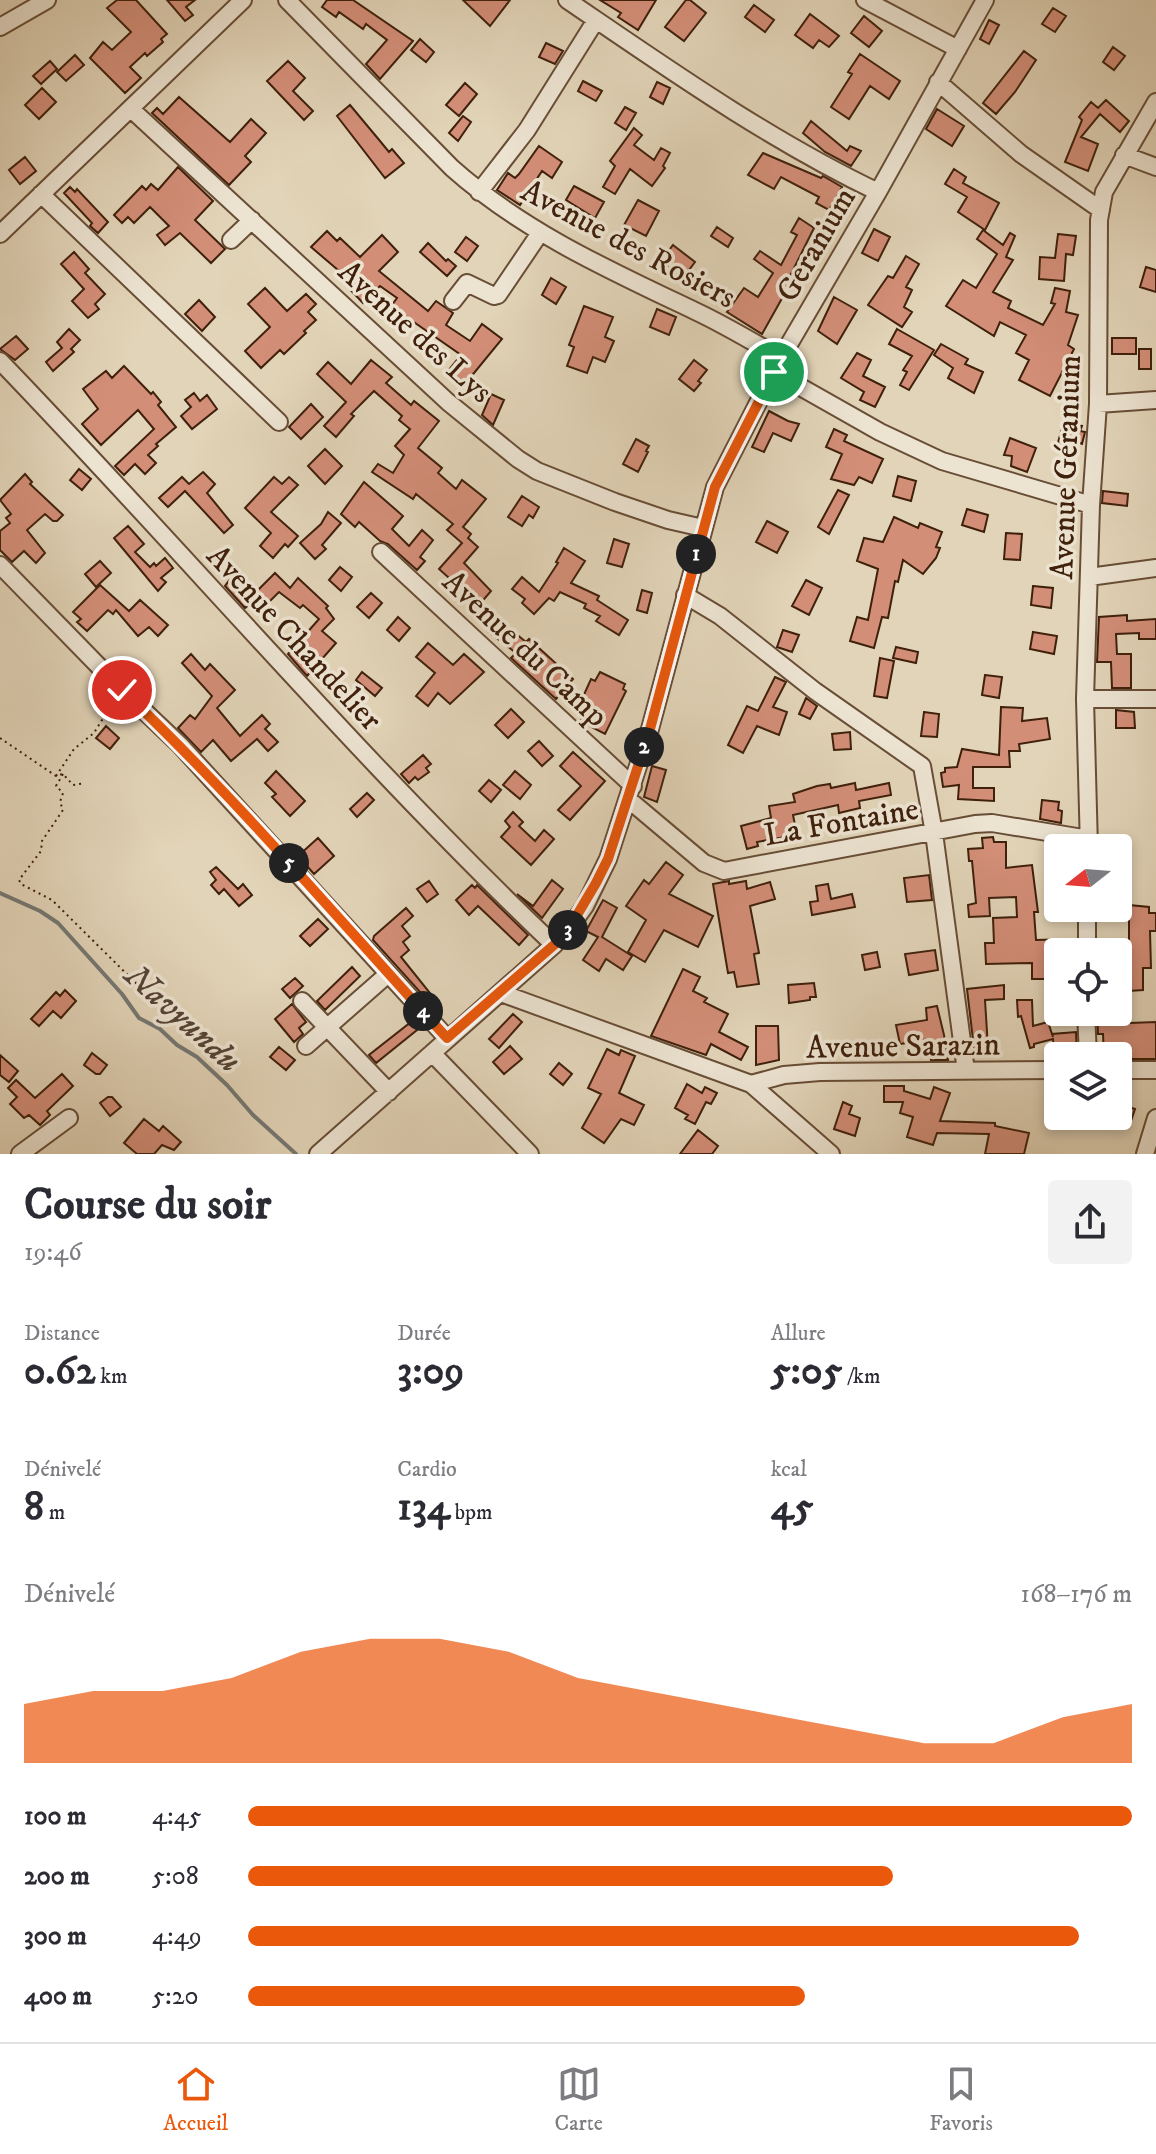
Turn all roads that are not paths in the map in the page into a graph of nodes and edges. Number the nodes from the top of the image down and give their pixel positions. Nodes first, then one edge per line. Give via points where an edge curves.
1 (47, 0) edge
2 (243, 0) edge
3 (287, 0) edge
4 (567, 0) edge
5 (865, 0) edge
6 (985, 0) edge
7 (596, 20) junction
8 (0, 27) edge
9 (958, 49) junction
10 (938, 82) junction
11 (1156, 102) edge
12 (131, 109) junction
13 (1124, 155) junction
14 (1156, 167) edge
15 (479, 192) junction
16 (878, 192) junction
17 (41, 194) junction
18 (1101, 210) junction
19 (252, 220) junction
20 (540, 233) junction
21 (0, 234) edge
22 (231, 240) dead end
23 (453, 301) dead end
24 (0, 361) edge
25 (778, 365) junction
26 (1156, 400) edge
27 (1098, 404) junction
28 (279, 422) dead end
29 (1091, 505) junction
30 (703, 528) junction
31 (381, 552) dead end
32 (0, 565) edge
33 (1156, 568) edge
34 (1089, 577) junction
35 (685, 595) junction
36 (1085, 699) junction
37 (1156, 699) edge
38 (630, 792) junction
39 (934, 833) junction
40 (1044, 834) edge
41 (1089, 834) edge
42 (554, 945) junction
43 (388, 974) junction
44 (501, 993) junction
45 (302, 1001) dead end
46 (328, 1025) junction
47 (447, 1038) junction
48 (306, 1046) dead end
49 (432, 1053) junction
50 (1044, 1070) edge
51 (1132, 1070) edge
52 (1156, 1070) edge
53 (966, 1071) junction
54 (751, 1084) junction
55 (389, 1092) junction
56 (69, 1118) dead end
57 (1156, 1118) edge
58 (20, 1154) edge
59 (319, 1154) edge
60 (530, 1154) edge
61 (831, 1154) edge
62 (1145, 1154) edge

1 - 8 street
2 - 12 street
3 - 15 street, Avenue des Rosiers
4 - 7 street
5 - 9 street
6 - 9 street, Geranium
7 - 15 street via 527,130
7 - 16 street via 825,166
9 - 10 street, Geranium
10 - 16 street, Geranium
10 - 18 street via 1021,154
11 - 13 street, Avenue Géranium
12 - 17 street
12 - 19 street, Avenue des Lys
13 - 14 street
13 - 18 street, Avenue Géranium via 1104,192
15 - 20 street, Avenue des Rosiers
16 - 25 street, Geranium
17 - 21 street
17 - 28 street
18 - 27 street, Avenue Géranium
19 - 22 street
19 - 30 street, Avenue des Lys via 448,402 529,466 615,502
20 - 23 street via 498,295 467,283
20 - 25 street, Avenue des Rosiers via 697,311
24 - 42 street, Avenue Chandelier via 438,830
25 - 29 street, Avenue des Rosiers via 880,432 942,461
25 - 30 street, Geranium via 715,487
26 - 27 street
27 - 29 street, Avenue Géranium
29 - 34 street, Avenue Géranium
30 - 35 street, Geranium
31 - 38 street, Avenue du Camp
32 - 43 street via 180,745
33 - 34 street
34 - 36 street, Avenue Géranium
35 - 38 street, Geranium
35 - 39 street via 922,766
36 - 37 street
36 - 41 street, Avenue Géranium
38 - 39 street, La Fontaine via 704,863 724,871
38 - 42 street, Geranium via 608,859
39 - 40 street, La Fontaine via 992,823
39 - 53 street
42 - 44 street, Geranium
43 - 46 street
43 - 47 street
44 - 47 street, Geranium
44 - 54 street
45 - 46 street
46 - 48 street
46 - 55 street
47 - 49 street, Geranium
49 - 55 street, Geranium
49 - 60 street
50 - 53 street, Avenue Sarazin
51 - 52 street
53 - 54 street, Avenue Sarazin via 820,1072
54 - 61 street
55 - 59 street, Geranium
56 - 58 street
57 - 62 street

